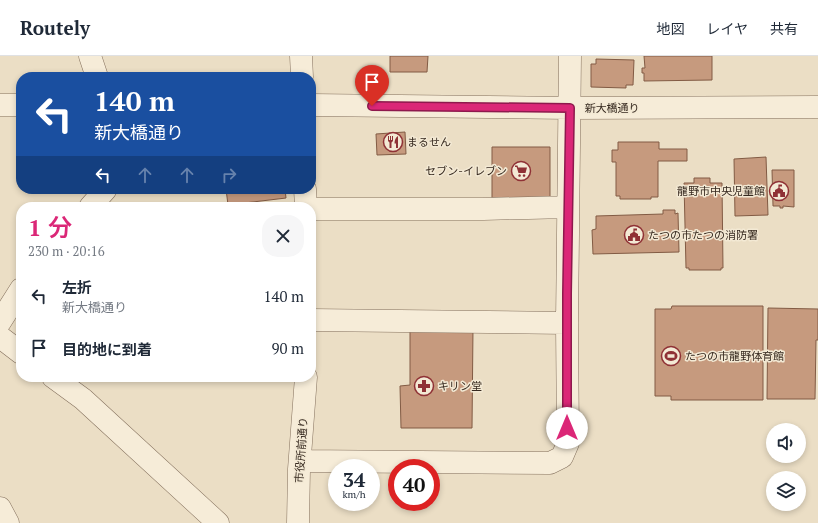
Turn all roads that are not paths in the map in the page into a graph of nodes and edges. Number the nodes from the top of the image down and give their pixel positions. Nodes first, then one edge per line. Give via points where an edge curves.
1 (90, 56) edge
2 (301, 56) edge
3 (570, 56) edge
4 (95, 72) edge
5 (302, 72) edge
6 (0, 105) edge
7 (16, 105) edge
8 (316, 105) edge
9 (818, 107) edge
10 (570, 108) junction
11 (102, 194) edge
12 (94, 202) edge
13 (568, 207) junction
14 (316, 209) edge
15 (16, 297) edge
16 (316, 320) edge
17 (0, 322) edge
18 (567, 323) junction
19 (0, 337) edge
20 (16, 349) edge
21 (60, 382) edge
22 (306, 382) edge
23 (300, 461) junction
24 (0, 508) edge
25 (8, 523) edge
26 (218, 523) edge
27 (298, 523) edge

1 - 4 street
2 - 5 street
3 - 10 street
6 - 7 street
8 - 10 street, 新大橋通り
9 - 10 street, 新大橋通り
10 - 13 street
11 - 12 street
13 - 14 street via 483,210
13 - 18 street
15 - 17 street
16 - 18 street
18 - 23 street via 568,443 562,457 550,463
19 - 20 street
21 - 26 street via 83,399
22 - 23 street, 市役所前通り
23 - 27 street, 市役所前通り
24 - 25 street

